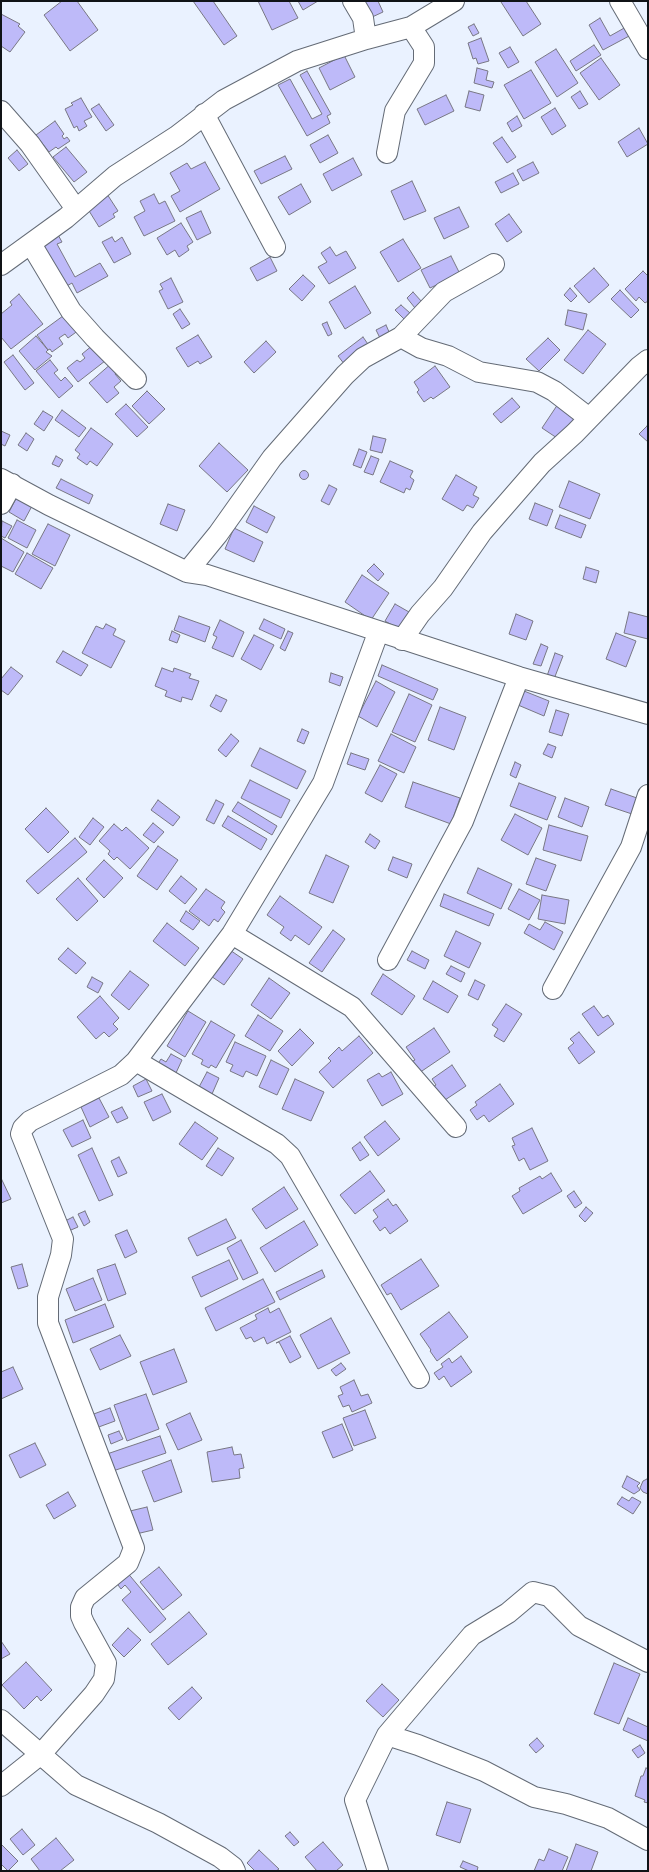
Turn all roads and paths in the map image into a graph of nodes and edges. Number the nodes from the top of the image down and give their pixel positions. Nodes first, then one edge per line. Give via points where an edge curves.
1 (353, 1) edge
2 (454, 1) edge
3 (620, 1) edge
4 (411, 27) junction
5 (366, 39) junction
6 (648, 49) edge
7 (1, 111) edge
8 (204, 114) junction
9 (387, 153) dead end
10 (76, 209) junction
11 (31, 244) junction
12 (275, 247) dead end
13 (494, 264) dead end
14 (1, 265) edge
15 (400, 337) junction
16 (648, 360) edge
17 (136, 380) dead end
18 (589, 418) junction
19 (6, 482) edge
20 (1, 504) edge
21 (187, 572) junction
22 (378, 633) junction
23 (402, 640) junction
24 (519, 678) junction
25 (648, 714) edge
26 (648, 796) edge
27 (232, 934) junction
28 (388, 960) dead end
29 (553, 989) dead end
30 (136, 1061) junction
31 (456, 1127) dead end
32 (419, 1378) dead end
33 (648, 1662) edge
34 (1, 1720) edge
35 (387, 1735) junction
36 (41, 1754) junction
37 (1, 1786) edge
38 (648, 1840) edge
39 (235, 1871) edge
40 (378, 1871) edge

1 - 5 street via 363,18
2 - 4 street
3 - 6 street
4 - 5 street
4 - 9 street via 424,47 424,63 395,111
5 - 8 street via 297,61
7 - 10 street via 30,144
8 - 10 street via 177,136 115,176
8 - 12 street
10 - 11 street
11 - 14 street
11 - 17 street via 71,311
13 - 15 street via 444,292
15 - 18 street via 479,372 536,382 554,391
15 - 21 street via 363,358 345,375 272,458
16 - 18 street
18 - 23 street via 542,463 482,532
19 - 20 street
19 - 21 street
21 - 22 street via 207,575
22 - 23 street
22 - 27 street via 323,784
23 - 24 street
24 - 25 street
24 - 28 street via 462,821
26 - 29 street via 631,847
27 - 30 street
27 - 31 street via 352,1007
30 - 32 street via 277,1144 290,1156
30 - 36 street via 121,1075 100,1087 30,1121 21,1134 63,1239 48,1297 48,1323 134,1548 128,1563 85,1598 81,1607 84,1623 106,1663 104,1679
33 - 35 street via 579,1626 549,1596 533,1592 472,1635
34 - 36 street
35 - 38 street via 484,1771 534,1797 608,1818
35 - 40 street via 355,1800
36 - 37 street
36 - 39 street via 76,1785 158,1823 220,1857

